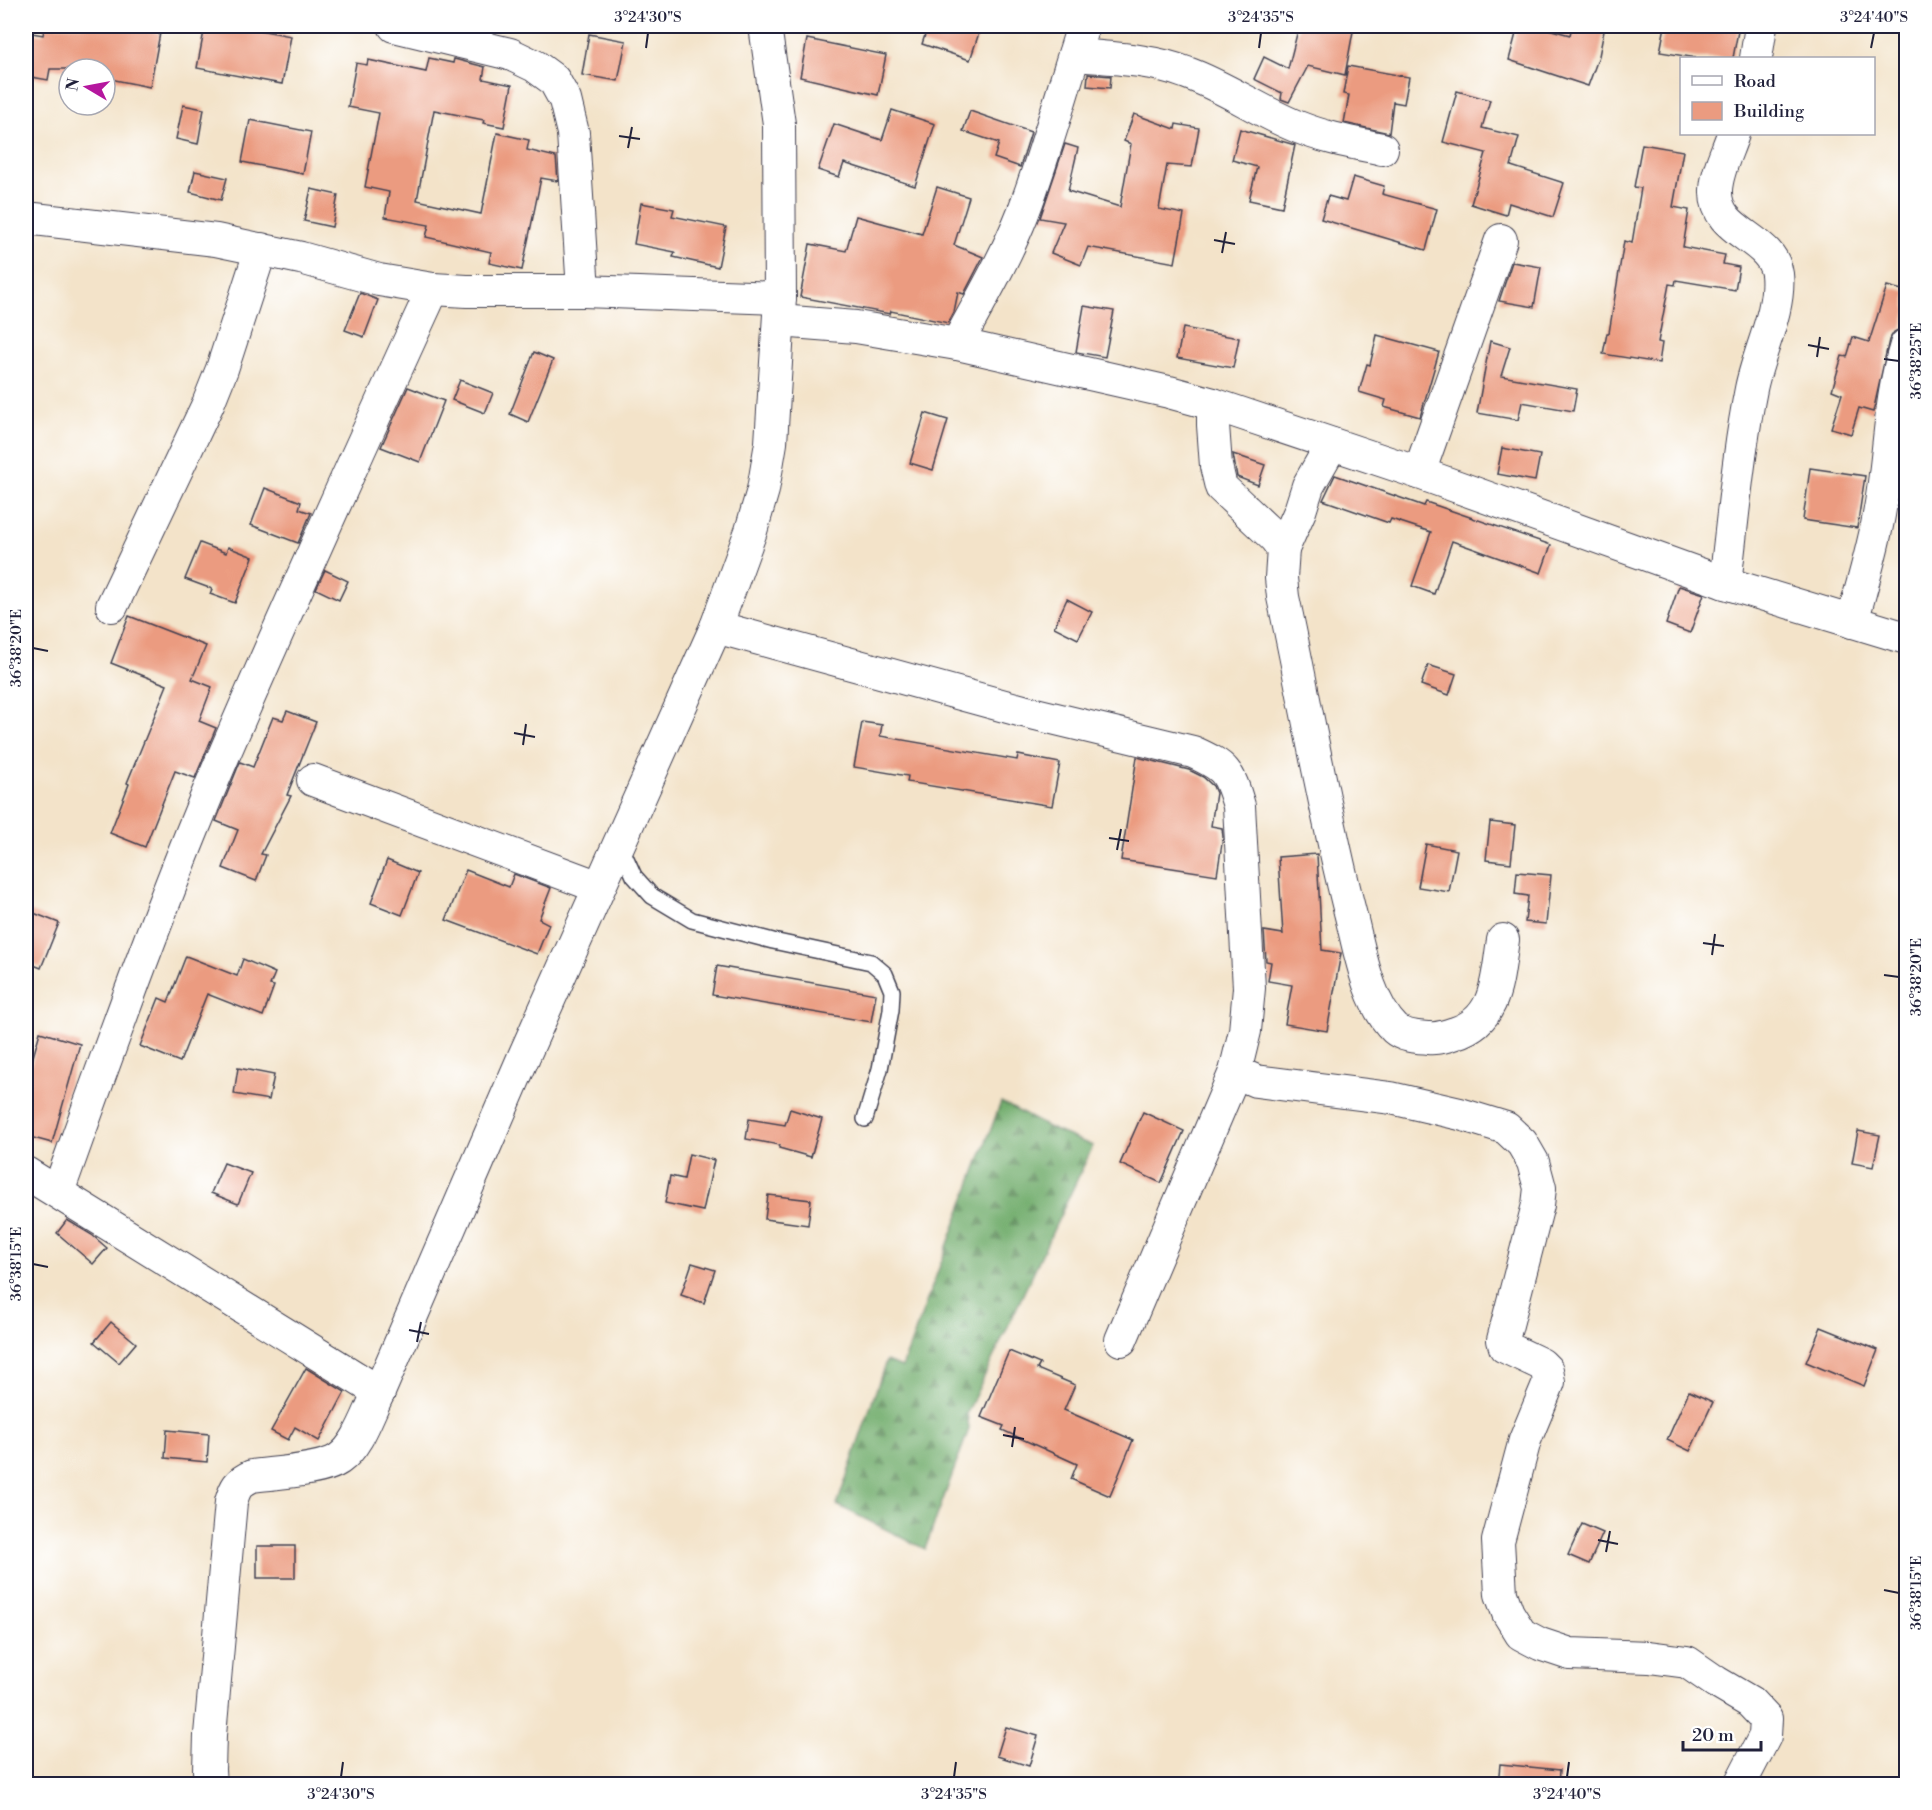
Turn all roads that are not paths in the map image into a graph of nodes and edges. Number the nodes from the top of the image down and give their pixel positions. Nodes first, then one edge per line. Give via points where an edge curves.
1 (394, 26) edge
2 (765, 26) edge
3 (1761, 26) edge
4 (1078, 40) edge
5 (1756, 57) edge
6 (1733, 135) edge
7 (1382, 149) dead end
8 (26, 218) edge
9 (1501, 240) dead end
10 (261, 249) junction
11 (433, 289) junction
12 (583, 291) junction
13 (780, 310) junction
14 (957, 344) junction
15 (1906, 345) edge
16 (1901, 392) edge
17 (1213, 404) junction
18 (1332, 444) junction
19 (1419, 473) junction
20 (1283, 549) junction
21 (1725, 583) junction
22 (112, 606) dead end
23 (1852, 621) junction
24 (716, 627) junction
25 (1906, 638) edge
26 (313, 780) dead end
27 (618, 843) junction
28 (599, 887) junction
29 (1503, 940) dead end
30 (1235, 1072) junction
31 (865, 1119) dead end
32 (26, 1173) edge
33 (58, 1192) junction
34 (1121, 1340) dead end
35 (379, 1392) junction
36 (210, 1785) edge
37 (1740, 1785) edge

1 - 12 street via 510,54 554,80 565,100 573,133
2 - 13 street via 779,124
3 - 5 street
4 - 7 street via 1124,59 1185,72 1323,136
4 - 14 street via 1059,110 1022,215
6 - 21 street via 1719,173 1717,204 1732,227 1768,253 1777,276 1775,303 1745,420
8 - 10 street via 216,240
9 - 19 street
10 - 11 street via 379,280
10 - 22 street via 208,404
11 - 12 street
11 - 33 street via 218,771 151,936
12 - 13 street
13 - 14 street
13 - 24 street via 771,443 763,490
14 - 17 street
15 - 16 street
16 - 23 street via 1889,426 1881,508
17 - 18 street
17 - 20 street via 1221,487
18 - 19 street
18 - 20 street via 1308,486
19 - 21 street
20 - 29 street via 1283,597 1329,826 1367,978 1383,1016 1408,1036 1436,1039 1470,1029 1486,1013 1494,992
21 - 23 street
23 - 25 street
24 - 27 street
24 - 30 street via 1023,711 1193,752 1218,764 1231,779 1240,817 1249,988 1245,1031
26 - 28 street
27 - 28 street
27 - 31 lane via 634,876 652,896 692,920 871,962 885,974 892,991 891,1011
28 - 35 street
30 - 34 street
30 - 37 street via 1256,1081 1391,1098 1460,1114 1506,1128 1522,1143 1533,1162 1540,1188 1503,1340 1505,1347 1541,1364 1549,1382 1525,1440 1498,1541 1501,1594 1521,1634 1540,1644 1570,1654 1687,1662 1750,1702 1766,1719 1765,1736
32 - 33 street
33 - 35 street
35 - 36 street via 350,1448 339,1459 327,1465 252,1476 235,1488 210,1735

